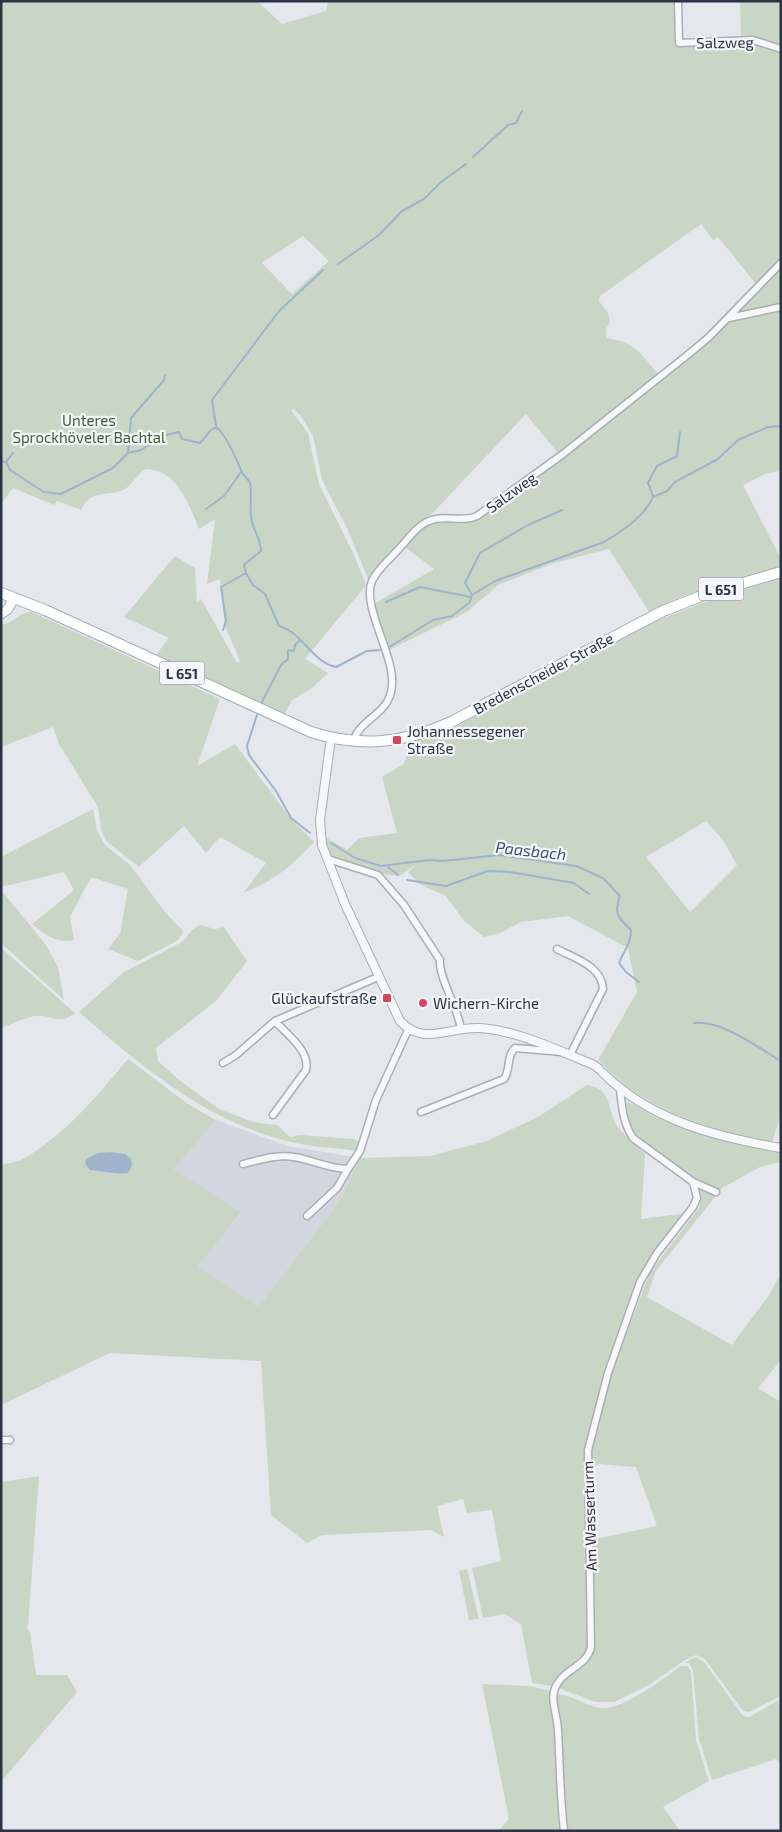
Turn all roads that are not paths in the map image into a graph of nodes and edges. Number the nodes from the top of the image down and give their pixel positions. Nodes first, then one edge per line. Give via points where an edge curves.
1 (678, 1) edge
2 (781, 49) edge
3 (781, 263) edge
4 (781, 308) edge
5 (727, 318) junction
6 (781, 572) edge
7 (1, 592) edge
8 (14, 598) junction
9 (1, 614) edge
10 (331, 738) junction
11 (353, 742) junction
12 (328, 859) junction
13 (557, 949) dead end
14 (378, 977) junction
15 (275, 1021) junction
16 (408, 1030) junction
17 (461, 1030) junction
18 (566, 1054) junction
19 (223, 1063) dead end
20 (620, 1090) junction
21 (421, 1112) dead end
22 (273, 1115) dead end
23 (781, 1148) edge
24 (243, 1164) dead end
25 (348, 1170) junction
26 (693, 1182) junction
27 (716, 1192) dead end
28 (307, 1216) dead end
29 (1, 1440) edge
30 (10, 1440) dead end
31 (564, 1831) edge

1 - 2 street, Salzweg via 679,43 753,40
3 - 5 street, Salzweg
4 - 5 street
5 - 11 street, Salzweg via 647,388 478,516 465,520 436,519 422,526 377,573 370,584 374,616 392,674 390,696 377,715 361,726
6 - 11 main road, Bredenscheider Straße / L 651 via 663,611 438,728 397,740
7 - 8 main road, Bredenscheider Straße / L 651
8 - 9 main road
8 - 10 main road, Bredenscheider Straße / L 651 via 297,726
10 - 11 main road, Bredenscheider Straße / L 651
10 - 12 street via 320,820 322,845
12 - 14 street
12 - 17 street via 378,875 404,905 440,960 439,968
13 - 18 street via 583,962 603,981 603,989
14 - 15 street
14 - 16 street via 391,1007
15 - 19 street
15 - 22 street via 304,1053 308,1062 306,1070
16 - 17 street via 426,1035
16 - 25 street via 381,1086 360,1151
17 - 18 street via 478,1028 508,1033
18 - 20 street via 594,1065
18 - 21 street via 515,1048 504,1079
20 - 23 street via 661,1115 707,1131
20 - 26 street via 624,1118 633,1138
24 - 25 street via 293,1156
25 - 28 street via 337,1188
26 - 27 street
26 - 31 street, Am Wasserturm via 696,1202 657,1253 633,1299 608,1373 588,1450 591,1647 585,1659 557,1684 554,1693
29 - 30 street

